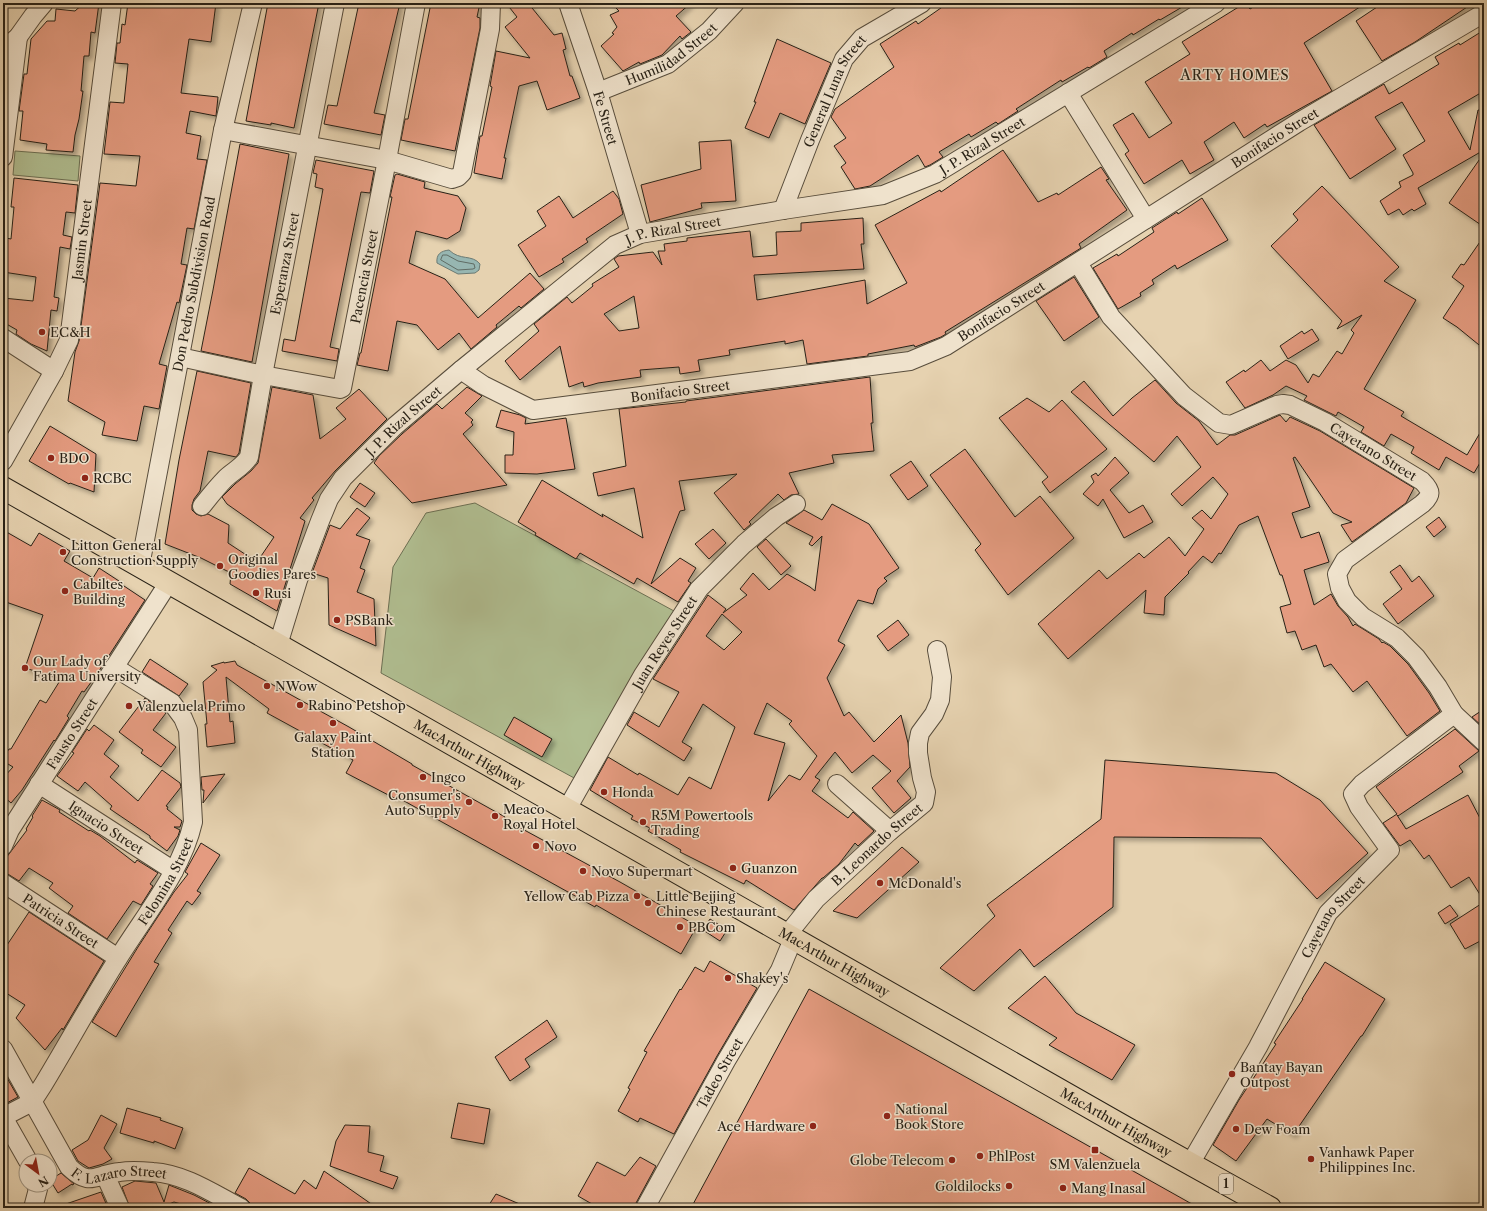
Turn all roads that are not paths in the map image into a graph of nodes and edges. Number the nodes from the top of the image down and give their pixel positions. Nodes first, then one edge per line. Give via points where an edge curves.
1 (44, 3) edge
2 (112, 3) edge
3 (253, 3) edge
4 (334, 3) edge
5 (416, 3) edge
6 (491, 3) edge
7 (735, 3) edge
8 (922, 3) edge
9 (1216, 3) edge
10 (570, 4) edge
11 (1484, 13) edge
12 (18, 38) junction
13 (3, 50) edge
14 (598, 92) junction
15 (1068, 93) junction
16 (223, 130) junction
17 (307, 145) junction
18 (3, 157) edge
19 (387, 160) junction
20 (783, 210) junction
21 (1146, 219) junction
22 (640, 234) junction
23 (1078, 263) junction
24 (3, 338) edge
25 (180, 357) junction
26 (461, 370) junction
27 (54, 371) junction
28 (263, 375) junction
29 (3, 460) edge
30 (3, 488) edge
31 (796, 504) dead end
32 (202, 506) dead end
33 (140, 566) junction
34 (169, 582) junction
35 (278, 645) junction
36 (938, 650) dead end
37 (114, 666) junction
38 (1454, 714) junction
39 (1484, 742) edge
40 (39, 784) junction
41 (837, 784) dead end
42 (567, 809) junction
43 (890, 831) junction
44 (3, 846) edge
45 (174, 871) junction
46 (3, 884) edge
47 (790, 937) junction
48 (118, 958) junction
49 (3, 1049) edge
50 (32, 1102) junction
51 (3, 1117) edge
52 (23, 1153) edge
53 (1190, 1164) junction
54 (106, 1175) junction
55 (37, 1193) edge
56 (33, 1208) edge
57 (120, 1208) edge
58 (241, 1208) edge
59 (645, 1208) edge
60 (1270, 1208) edge

1 - 12 street
2 - 27 street, Jasmin Street via 69,340
3 - 16 street, Don Pedro Subdivision Road
4 - 17 street, Esperanza Street
5 - 19 street, Pacencia Street
6 - 19 street via 490,29 462,173 452,179
7 - 14 street, Humilidad Street via 709,31 668,64
8 - 20 street, General Luna Street via 862,38 844,59
9 - 15 street, J. P. Rizal Street
10 - 14 street, Fe Street
11 - 21 street, Bonifacio Street via 1299,122
12 - 13 street
12 - 18 street
14 - 22 street, Fe Street
15 - 20 street, J. P. Rizal Street via 927,177 883,195
15 - 21 street
16 - 17 street
16 - 25 street, Don Pedro Subdivision Road
17 - 19 street
17 - 28 street, Esperanza Street
19 - 28 street, Pacencia Street via 342,388
20 - 22 street, J. P. Rizal Street
21 - 23 street, Bonifacio Street
22 - 26 street, J. P. Rizal Street via 615,245
23 - 26 street, Bonifacio Street via 946,346 910,361 533,410 483,385
23 - 38 street, Cayetano Street via 1111,316 1184,396 1219,423 1231,425 1277,406 1290,405 1325,422 1428,487 1429,498 1345,560 1337,574 1340,588 1347,601 1363,617 1397,638 1416,657
24 - 27 street
25 - 28 street, Pacencia Street
25 - 33 street, Don Pedro Subdivision Road
26 - 35 street, J. P. Rizal Street via 395,426 343,478 320,521
27 - 29 street, Jasmin Street
28 - 32 street, Esperanza Street via 249,457 218,486
30 - 33 highway, MacArthur Highway / 1
31 - 42 street, Juan Reyes Street via 744,544 699,589 643,675
33 - 34 highway, MacArthur Highway / 1
34 - 35 highway, MacArthur Highway / 1
34 - 37 street, Fausto Street
35 - 42 highway, MacArthur Highway / 1
36 - 43 street, B. Leonardo Street via 942,678 940,700 934,714 920,733 918,742 926,796 924,803
37 - 40 street, Fausto Street
37 - 45 street, Felomina Street via 172,703 188,730 193,822 190,837
38 - 39 street, Cayetano Street
38 - 53 street, Cayetano Street via 1362,784 1353,794 1390,850 1328,913 1258,1047
40 - 44 street, Fausto Street
40 - 45 street, Ignacio Street
41 - 43 street
42 - 47 highway, MacArthur Highway / 1
43 - 47 street, B. Leonardo Street via 816,899
45 - 48 street, Felomina Street
46 - 48 street, Patricia Street
47 - 53 highway, MacArthur Highway / 1
47 - 59 street, Tadeo Street via 780,970 726,1061
48 - 50 street, Felomina Street
49 - 50 street
50 - 51 street
50 - 54 street, F. Lazaro Street via 69,1167 79,1177 91,1179
51 - 52 street
53 - 60 highway, MacArthur Highway / 1
54 - 57 street
54 - 58 street, F. Lazaro Street via 120,1172 155,1172 180,1177
55 - 56 street

